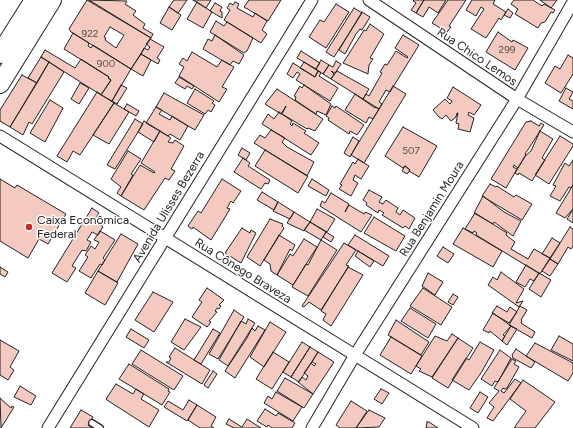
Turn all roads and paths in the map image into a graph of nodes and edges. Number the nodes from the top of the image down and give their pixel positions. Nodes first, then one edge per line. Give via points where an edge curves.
1 (34, 0) edge
2 (52, 0) edge
3 (312, 0) edge
4 (369, 0) edge
5 (573, 2) edge
6 (0, 54) edge
7 (0, 84) edge
8 (517, 99) junction
9 (573, 132) edge
10 (0, 136) edge
11 (165, 238) junction
12 (356, 355) junction
13 (92, 423) dead end
14 (48, 428) edge
15 (100, 428) edge
16 (312, 428) edge
17 (473, 428) edge

1 - 6 main road
2 - 7 main road
3 - 11 street, Avenida Ulisses Bezerra
4 - 8 street, Rua Chico Lemos
5 - 8 street, Rua Benjamin Moura
8 - 9 street, Rua Chico Lemos
8 - 12 street, Rua Benjamin Moura
10 - 11 street, Rua Cônego Braveza
11 - 12 street, Rua Cônego Braveza
11 - 14 street, Avenida Ulisses Bezerra
12 - 16 street, Rua Benjamin Moura
12 - 17 street, Rua Cônego Braveza
13 - 15 lane

